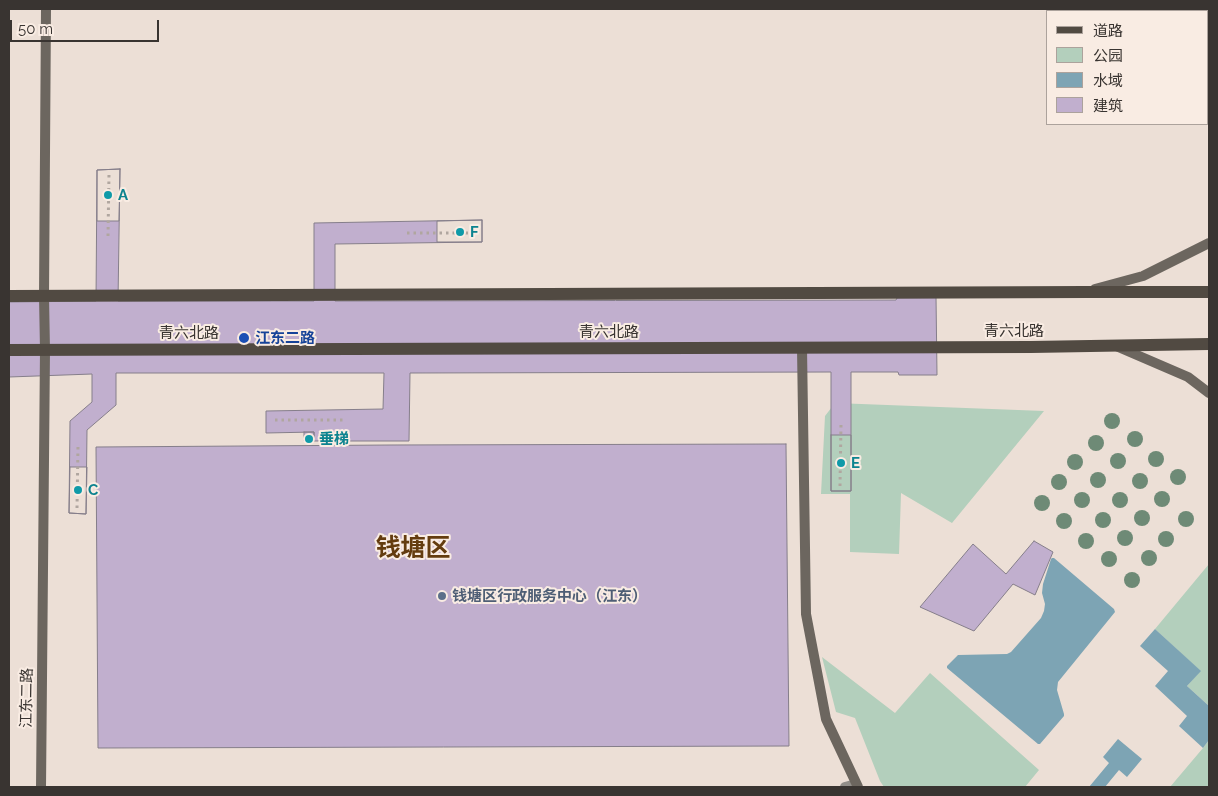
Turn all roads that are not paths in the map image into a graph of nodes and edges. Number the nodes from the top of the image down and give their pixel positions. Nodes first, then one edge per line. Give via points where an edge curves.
1 (46, 9) edge
2 (1209, 243) edge
3 (1086, 292) junction
4 (1209, 292) edge
5 (9, 296) edge
6 (44, 296) junction
7 (1209, 344) edge
8 (1115, 346) junction
9 (802, 348) junction
10 (9, 350) edge
11 (45, 350) junction
12 (1209, 393) edge
13 (857, 786) edge
14 (41, 787) edge
15 (845, 787) edge

1 - 6 street, 江东二路
2 - 3 street via 1143,276
3 - 4 main road
3 - 6 main road
5 - 6 main road
6 - 11 street, 江东二路
7 - 8 main road, 青六北路
8 - 9 main road, 青六北路
8 - 12 street via 1188,377
9 - 11 main road, 青六北路
9 - 13 street via 806,614 826,719
10 - 11 main road, 青六北路
11 - 14 street, 江东二路
13 - 15 street

